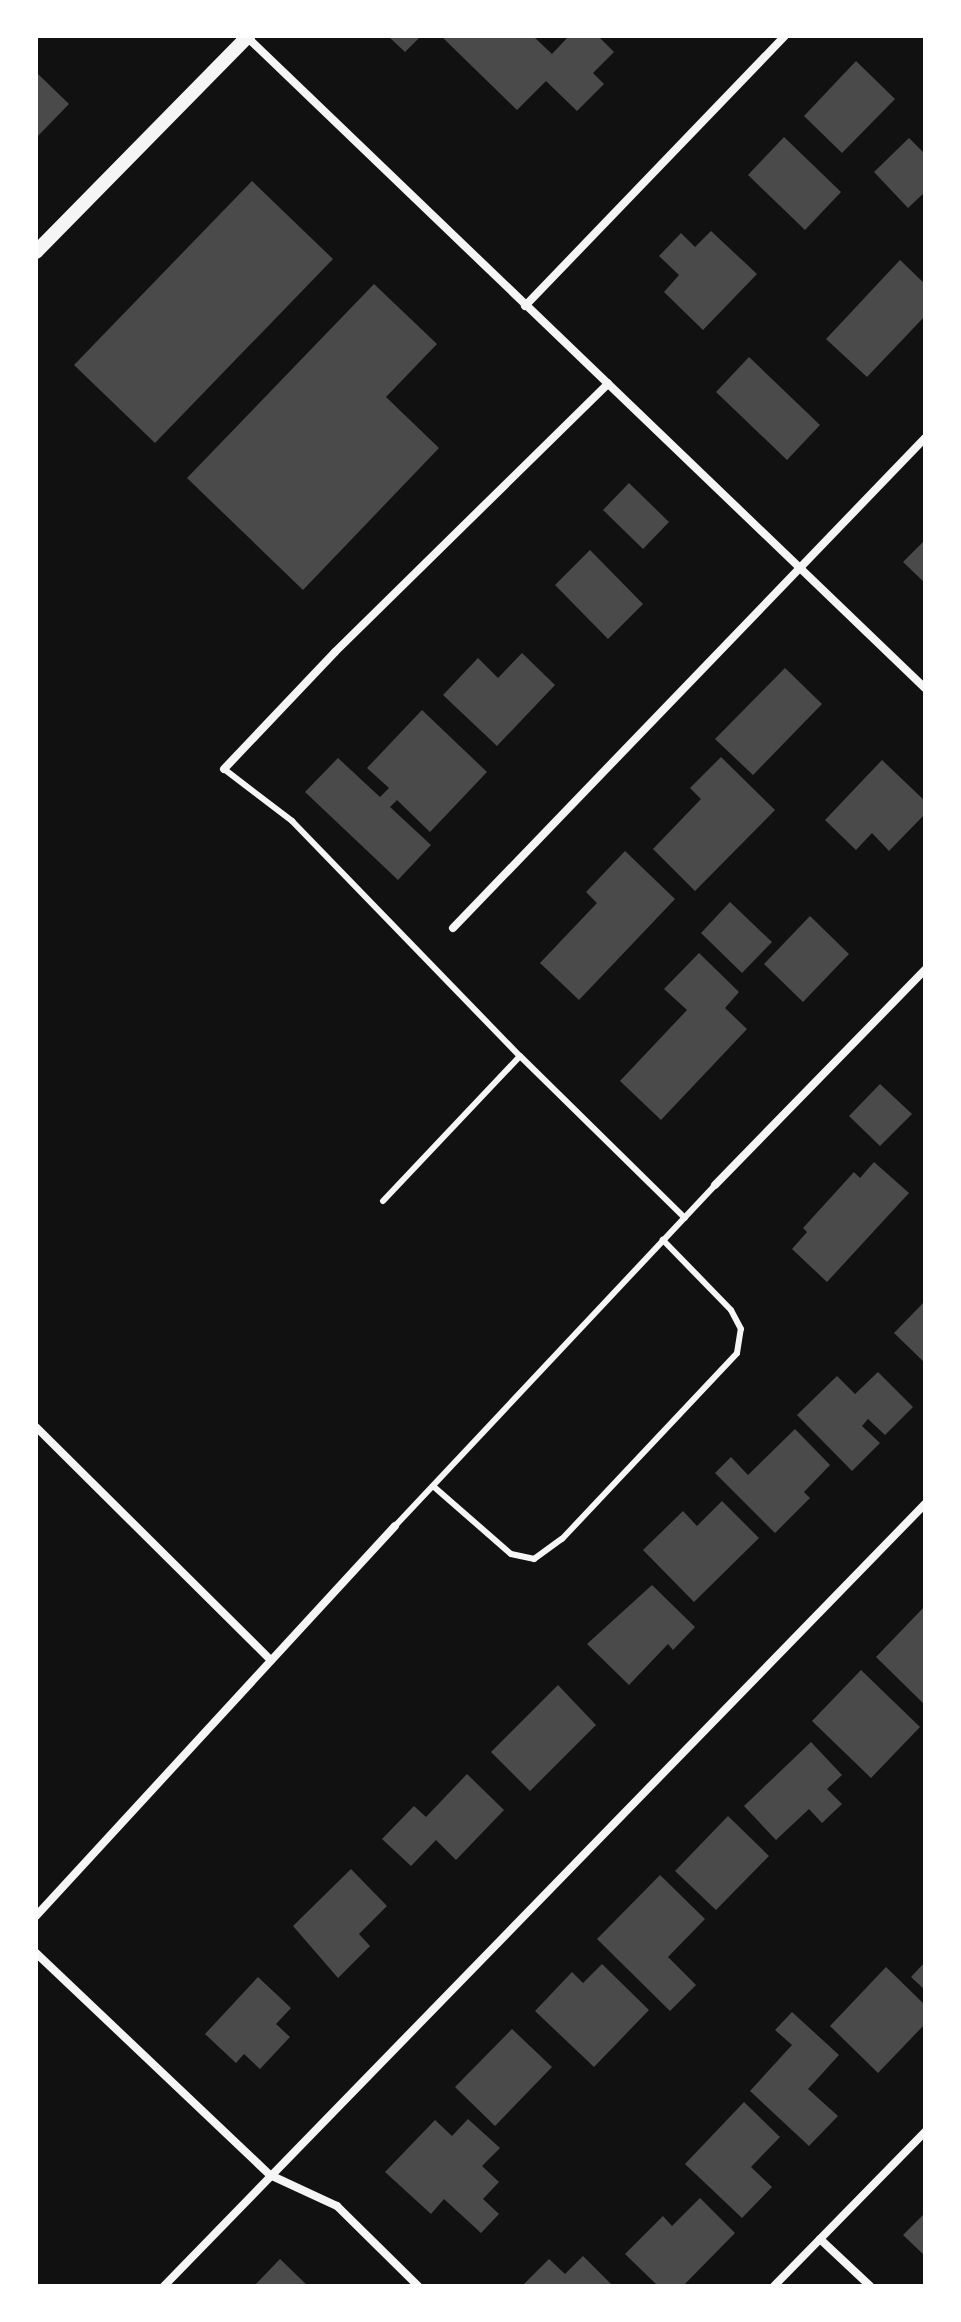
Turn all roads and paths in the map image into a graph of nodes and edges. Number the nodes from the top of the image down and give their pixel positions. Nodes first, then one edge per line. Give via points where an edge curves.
1 (247, 36) edge
2 (785, 36) edge
3 (36, 252) edge
4 (525, 306) junction
5 (608, 384) junction
6 (925, 438) edge
7 (801, 566) junction
8 (925, 688) edge
9 (224, 769) joint
10 (453, 928) dead end
11 (925, 970) edge
12 (520, 1056) junction
13 (715, 1185) joint
14 (383, 1201) dead end
15 (685, 1218) junction
16 (663, 1240) junction
17 (36, 1427) edge
18 (433, 1486) junction
19 (925, 1504) edge
20 (395, 1526) joint
21 (271, 1660) junction
22 (36, 1916) edge
23 (36, 1953) edge
24 (925, 2132) edge
25 (270, 2175) junction
26 (820, 2239) junction
27 (164, 2286) edge
28 (418, 2286) edge
29 (774, 2286) edge
30 (870, 2286) edge

1 - 3 street
1 - 4 street
2 - 4 street
4 - 5 street
5 - 7 street
5 - 9 street via 335,652
6 - 7 street
7 - 8 street
7 - 10 street
9 - 12 lane via 292,821
11 - 13 street
12 - 14 lane
12 - 15 lane
13 - 15 lane
15 - 16 lane
16 - 18 lane
16 - 18 lane via 731,1310 741,1329 737,1353 562,1539 534,1559 511,1554
17 - 21 street
18 - 20 lane
19 - 25 street
20 - 21 street
21 - 22 street
23 - 25 street
24 - 26 street
25 - 27 street
25 - 28 street via 337,2206
26 - 29 street
26 - 30 street

